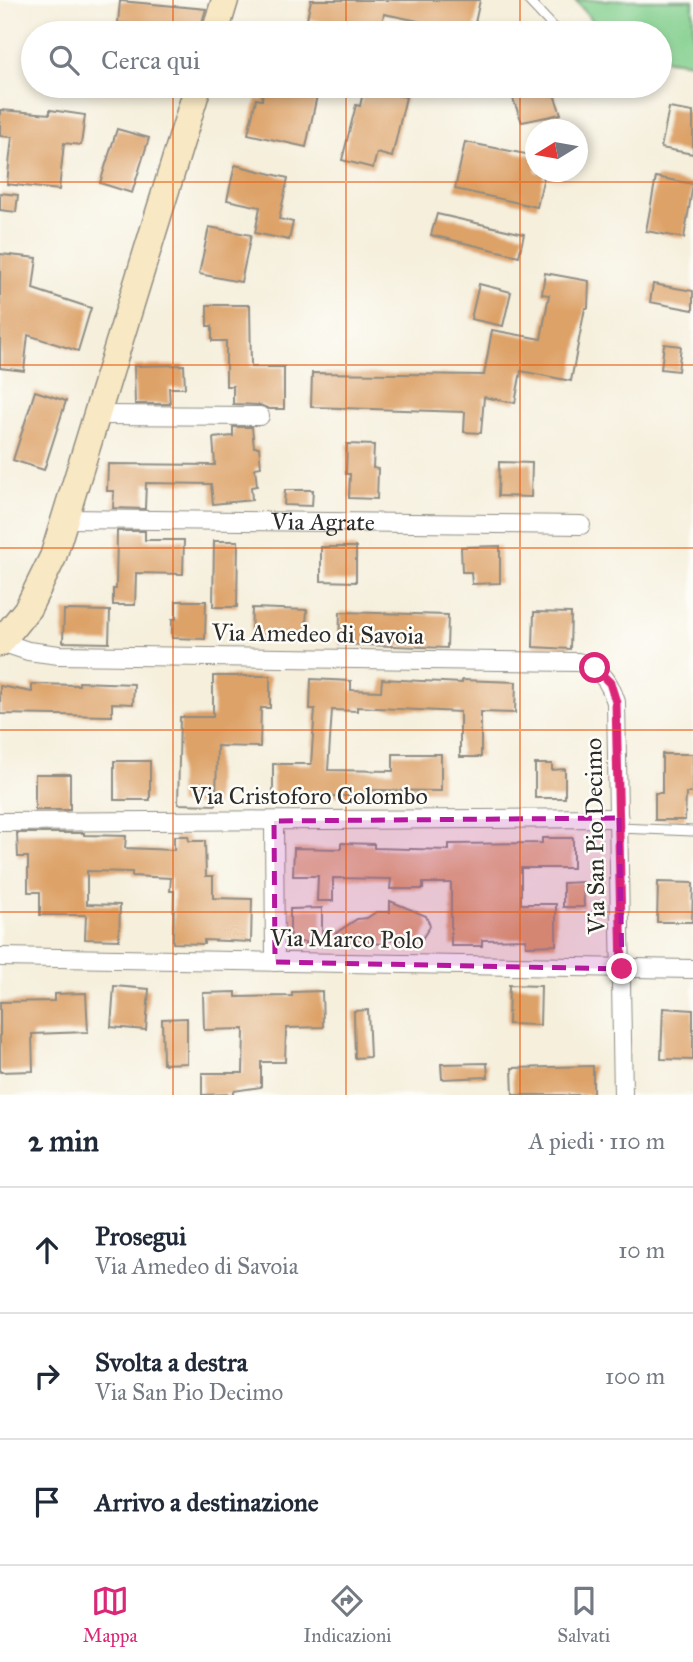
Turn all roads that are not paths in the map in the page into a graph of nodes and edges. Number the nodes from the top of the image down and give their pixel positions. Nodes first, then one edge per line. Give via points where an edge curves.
1 (225, 0) edge
2 (528, 0) edge
3 (219, 21) edge
4 (548, 21) edge
5 (194, 98) edge
6 (98, 415) junction
7 (260, 416) dead end
8 (66, 519) junction
9 (581, 525) dead end
10 (1, 643) edge
11 (616, 702) joint
12 (274, 821) junction
13 (0, 822) edge
14 (619, 823) junction
15 (693, 831) edge
16 (0, 957) edge
17 (275, 962) junction
18 (622, 969) junction
19 (693, 969) edge
20 (623, 1095) edge

1 - 3 street
2 - 4 lane
5 - 6 street
6 - 7 street
6 - 8 street
8 - 9 street, Via Agrate
8 - 10 street via 39,587
10 - 11 street, Via Amedeo di Savoia via 59,655 578,662 595,668 610,683
11 - 14 street, Via San Pio Decimo
12 - 13 street, Via Cristoforo Colombo
12 - 14 street, Via Cristoforo Colombo
12 - 17 street
14 - 15 lane
14 - 18 street, Via San Pio Decimo
16 - 17 street, Via Marco Polo
17 - 18 street, Via Marco Polo
18 - 19 street, Via Marco Polo
18 - 20 street, Via San Pio Decimo

